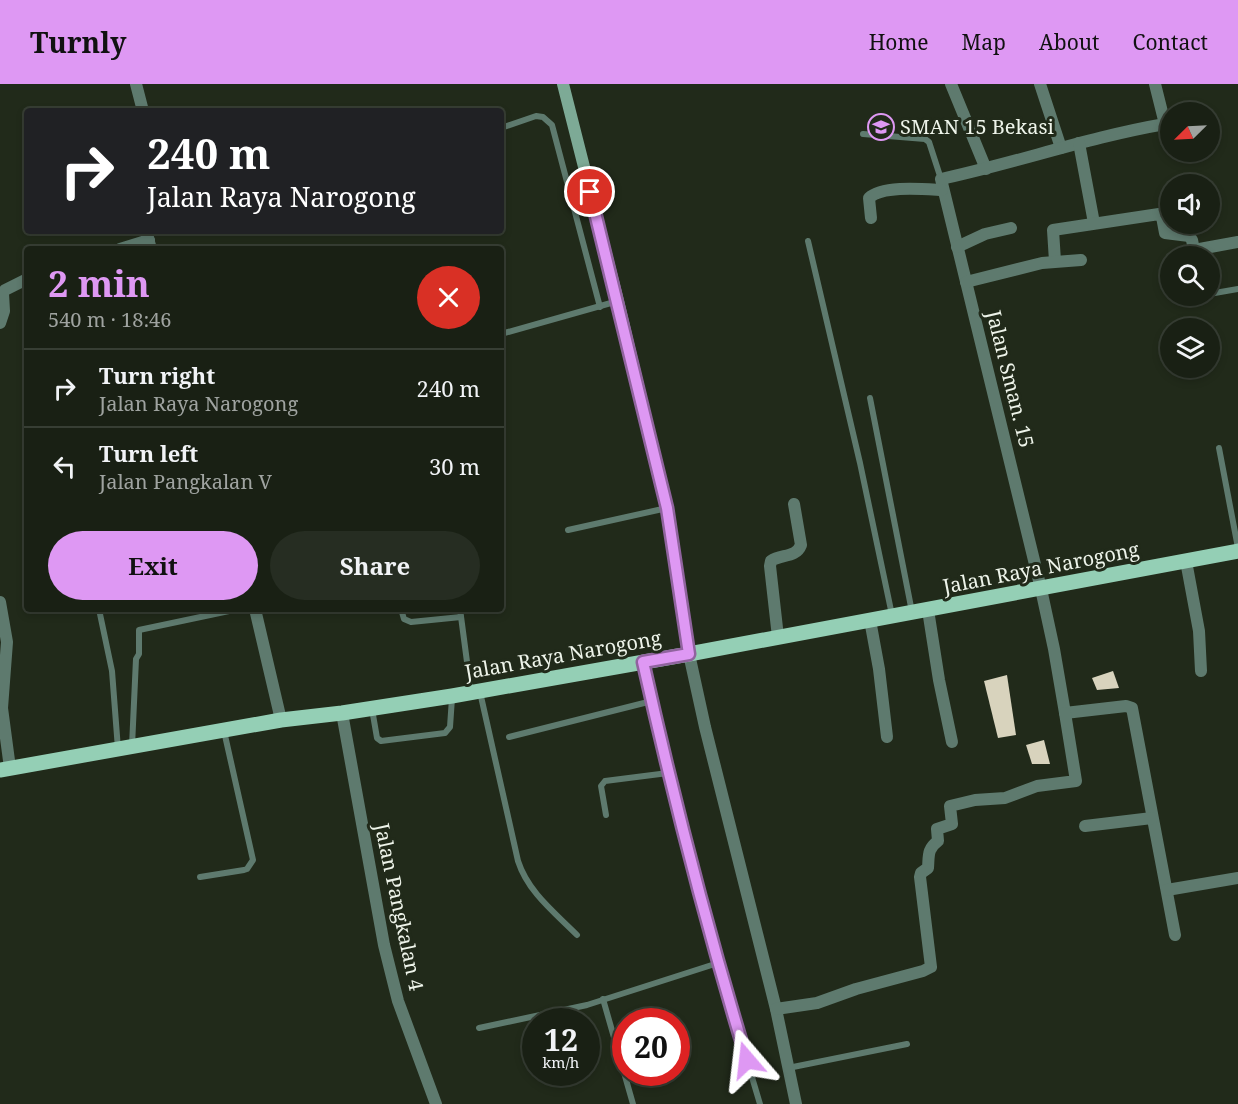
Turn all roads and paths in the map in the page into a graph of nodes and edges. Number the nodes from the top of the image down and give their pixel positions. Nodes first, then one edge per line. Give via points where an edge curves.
1 (136, 84) edge
2 (562, 84) edge
3 (951, 84) edge
4 (1040, 84) edge
5 (1155, 84) edge
6 (1161, 102) edge
7 (142, 108) edge
8 (1160, 125) edge
9 (504, 127) edge
10 (863, 134) dead end
11 (1079, 143) junction
12 (1061, 148) junction
13 (986, 169) junction
14 (941, 184) junction
15 (871, 218) dead end
16 (1094, 223) junction
17 (1011, 228) dead end
18 (149, 240) edge
19 (808, 241) dead end
20 (1238, 242) edge
21 (130, 246) edge
22 (1192, 246) edge
23 (1220, 246) edge
24 (957, 247) junction
25 (1081, 260) dead end
26 (1055, 261) junction
27 (24, 280) edge
28 (966, 282) junction
29 (1238, 289) edge
30 (1220, 292) edge
31 (618, 301) junction
32 (600, 306) junction
33 (0, 323) edge
34 (504, 333) edge
35 (870, 398) dead end
36 (1219, 448) dead end
37 (794, 504) dead end
38 (667, 508) junction
39 (568, 530) dead end
40 (1238, 550) edge
41 (1186, 561) junction
42 (1041, 589) junction
43 (0, 602) edge
44 (928, 610) junction
45 (224, 612) edge
46 (256, 612) edge
47 (402, 612) edge
48 (461, 613) edge
49 (912, 613) junction
50 (100, 614) dead end
51 (892, 616) junction
52 (870, 620) junction
53 (778, 637) junction
54 (689, 654) junction
55 (643, 662) junction
56 (1201, 671) dead end
57 (475, 691) junction
58 (452, 696) junction
59 (652, 701) junction
60 (372, 708) junction
61 (342, 713) junction
62 (1065, 713) junction
63 (281, 720) junction
64 (224, 731) junction
65 (509, 737) dead end
66 (887, 737) dead end
67 (952, 742) dead end
68 (125, 748) junction
69 (5, 769) edge
70 (668, 772) junction
71 (606, 815) dead end
72 (1152, 818) junction
73 (1085, 826) dead end
74 (200, 877) dead end
75 (1238, 878) edge
76 (1167, 890) junction
77 (577, 935) dead end
78 (1175, 935) dead end
79 (718, 963) junction
80 (603, 999) junction
81 (776, 1009) junction
82 (479, 1028) dead end
83 (907, 1044) dead end
84 (788, 1068) junction
85 (436, 1104) edge
86 (633, 1104) edge
87 (760, 1104) edge
88 (796, 1104) edge

1 - 7 street
2 - 31 street
3 - 13 street
4 - 12 street
5 - 6 street
8 - 11 street
9 - 32 lane via 536,117 543,117 552,125
10 - 14 lane via 925,139
11 - 12 street
11 - 16 street
12 - 13 street
13 - 14 street
14 - 15 street via 876,193 869,198
14 - 24 street, Jalan Sman. 15
16 - 22 street via 1159,214 1165,233 1189,236
16 - 26 street via 1053,230
17 - 24 street
18 - 21 street
19 - 51 lane
20 - 23 street
24 - 28 street, Jalan Sman. 15
25 - 26 street
26 - 28 street
27 - 33 street via 3,293
28 - 42 street, Jalan Sman. 15
29 - 30 lane
31 - 32 lane
31 - 38 street
32 - 34 lane
35 - 49 lane
36 - 40 lane
37 - 53 street via 800,550 774,558 770,566
38 - 39 lane
38 - 54 street
40 - 41 main road, Jalan Raya Narogong
41 - 42 main road, Jalan Raya Narogong
41 - 56 street via 1199,631
42 - 44 main road, Jalan Raya Narogong
42 - 62 street, Jalan Sman. 15
43 - 69 street via 7,642 2,708
44 - 49 main road, Jalan Raya Narogong
44 - 67 street
45 - 68 lane via 138,630 139,654
46 - 63 street
47 - 48 lane via 411,622
48 - 57 lane
49 - 51 main road, Jalan Raya Narogong
50 - 68 lane
51 - 52 main road, Jalan Raya Narogong
52 - 53 main road, Jalan Raya Narogong
52 - 66 street
53 - 54 main road, Jalan Raya Narogong
54 - 55 main road, Jalan Raya Narogong
54 - 81 street
55 - 57 main road, Jalan Raya Narogong
55 - 59 lane
57 - 58 main road, Jalan Raya Narogong
57 - 77 lane via 523,878
58 - 60 main road, Jalan Raya Narogong
58 - 60 lane via 450,727 445,733 381,741 377,738
59 - 65 lane
59 - 70 lane
60 - 61 main road, Jalan Raya Narogong
61 - 63 main road, Jalan Raya Narogong
61 - 85 street, Jalan Pangkalan 4 via 384,945 398,1001
62 - 72 street via 1132,708
62 - 81 street, Jalan Sman. 15 via 1076,781 950,806 952,824 937,829 938,841 928,851 928,868 920,877 931,967 817,1003
63 - 64 main road, Jalan Raya Narogong
64 - 68 main road, Jalan Raya Narogong
64 - 74 lane via 253,860 244,870
68 - 69 main road, Jalan Raya Narogong
70 - 71 lane via 605,781 601,786
70 - 79 lane
72 - 73 street
72 - 76 street
75 - 76 street
76 - 78 street
79 - 80 lane
79 - 87 lane
80 - 82 lane
80 - 86 lane
81 - 84 street
83 - 84 lane
84 - 88 street

